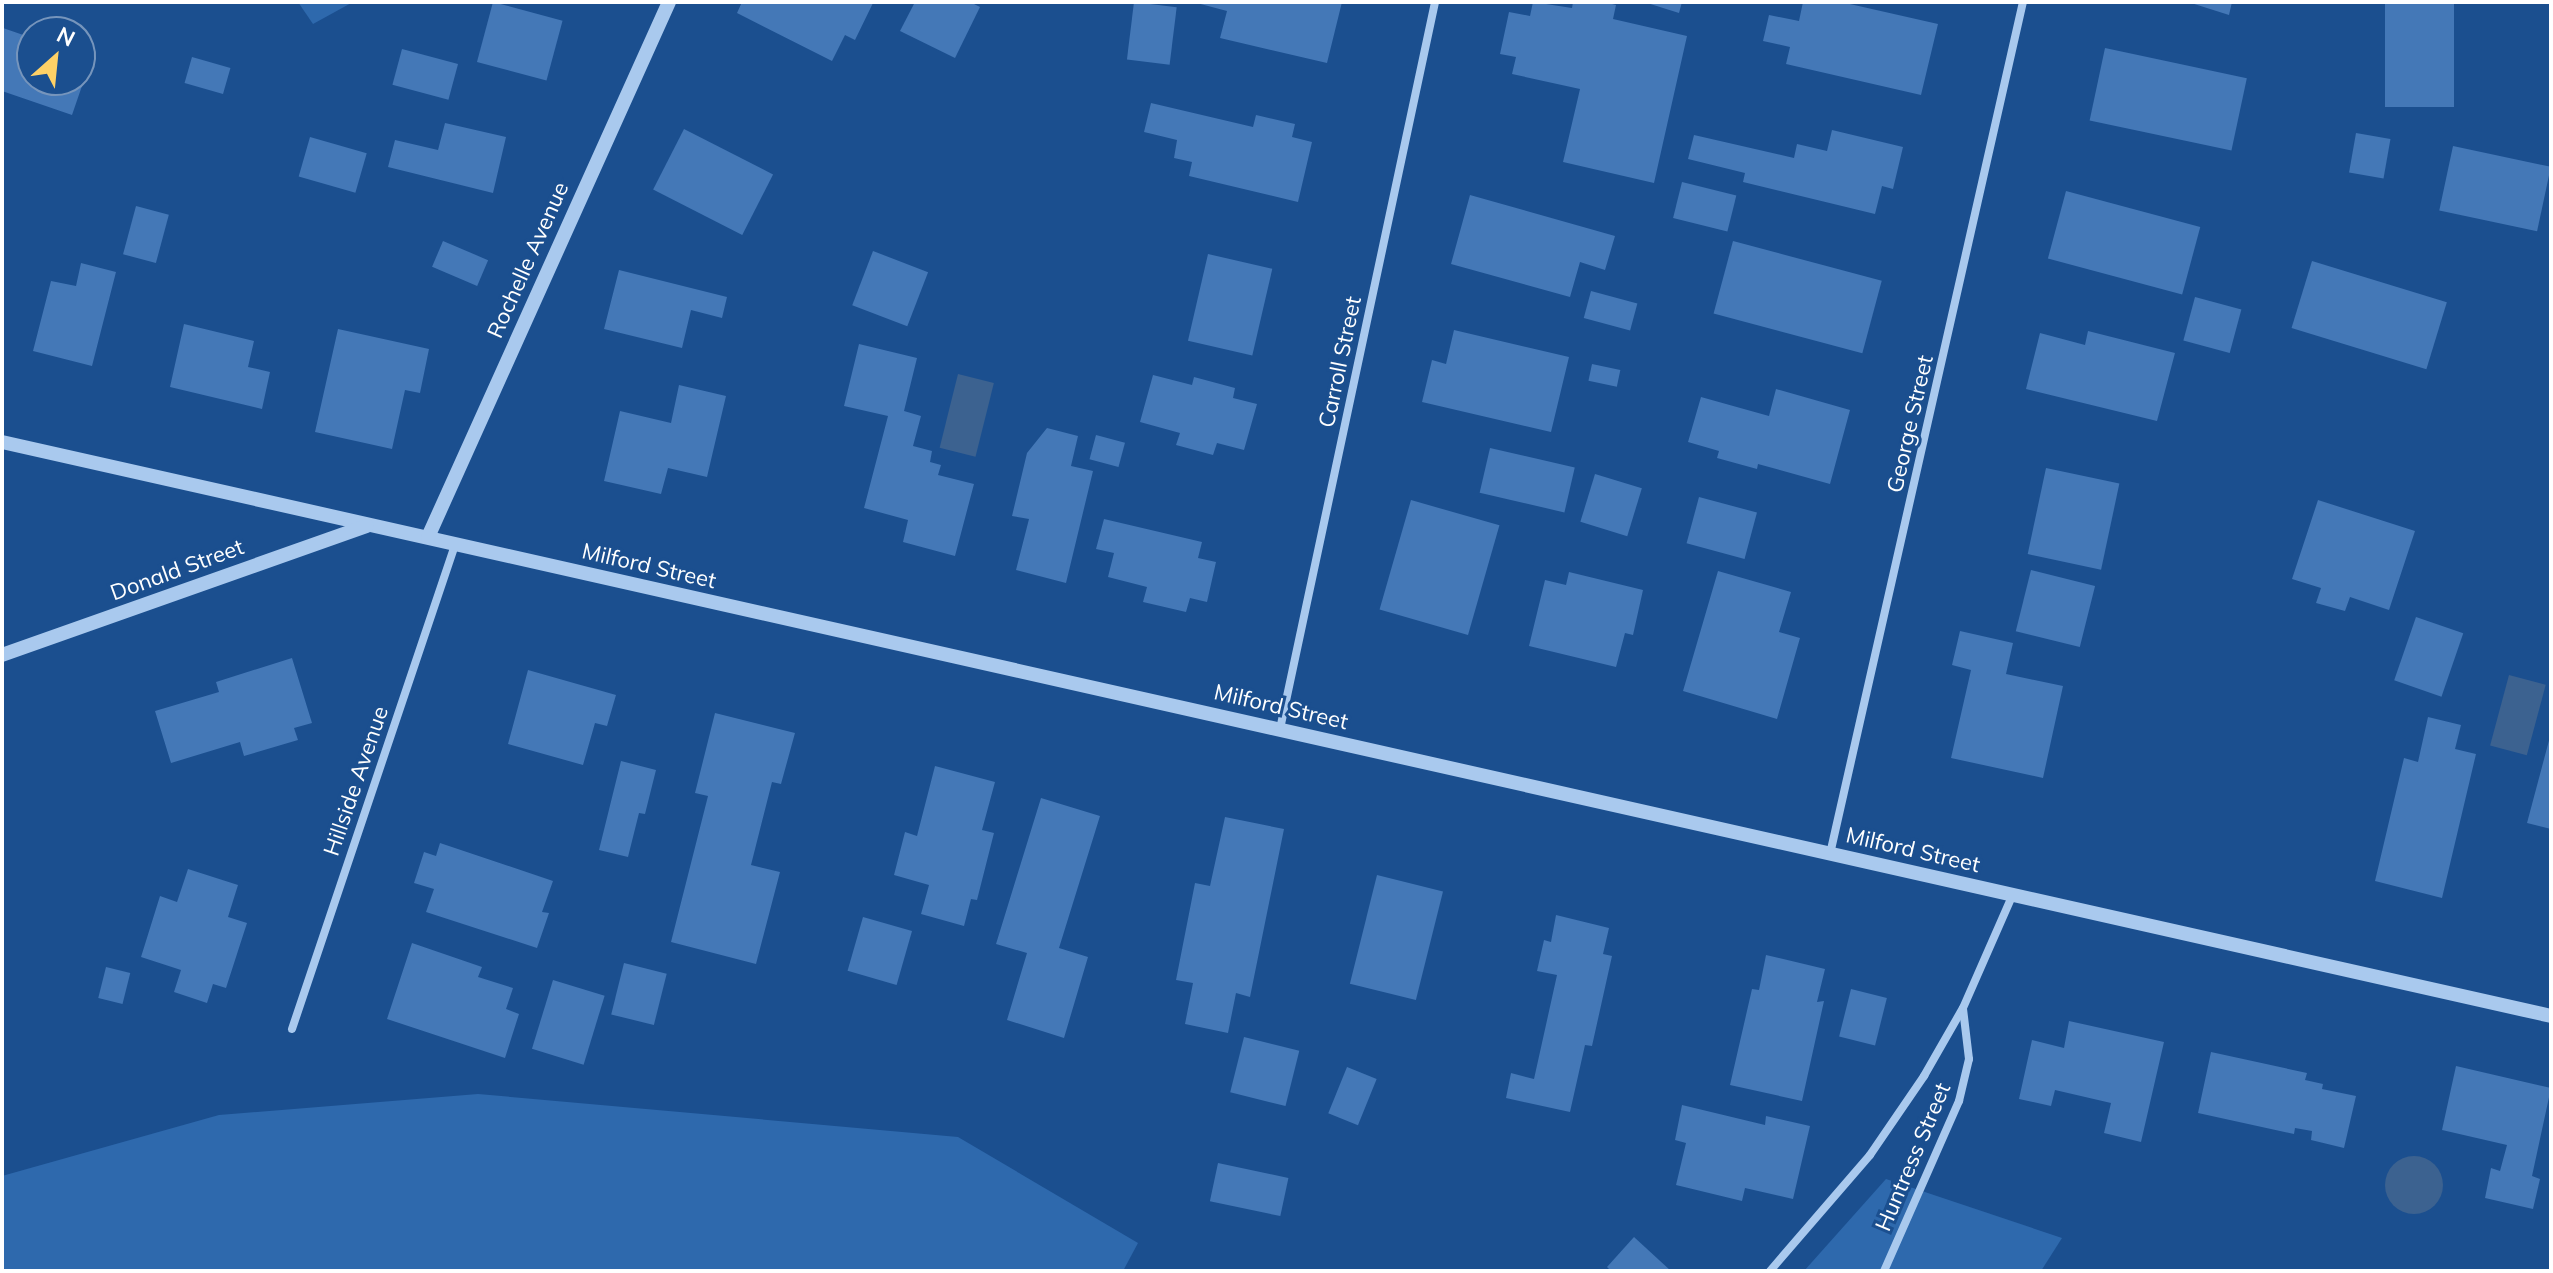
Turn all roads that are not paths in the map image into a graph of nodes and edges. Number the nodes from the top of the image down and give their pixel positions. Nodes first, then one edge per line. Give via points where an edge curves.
1 (669, 2) edge
2 (1435, 2) edge
3 (2023, 2) edge
4 (2, 442) edge
5 (367, 525) junction
6 (428, 537) junction
7 (455, 545) junction
8 (2, 655) edge
9 (1280, 729) junction
10 (1830, 854) junction
11 (2013, 894) junction
12 (1963, 1008) junction
13 (2551, 1016) edge
14 (292, 1029) dead end
15 (1770, 1271) edge
16 (1884, 1271) edge

1 - 6 street, Rochelle Avenue
2 - 9 street, Carroll Street
3 - 10 street, George Street
4 - 5 street, Milford Street
5 - 6 street, Milford Street
5 - 8 street, Donald Street
6 - 7 street, Milford Street
7 - 9 street, Milford Street
7 - 14 street, Hillside Avenue
9 - 10 street, Milford Street
10 - 11 street, Milford Street
11 - 12 street
11 - 13 street, Milford Street
12 - 15 street via 1870,1155
12 - 16 street, Huntress Street via 1969,1059 1959,1101

